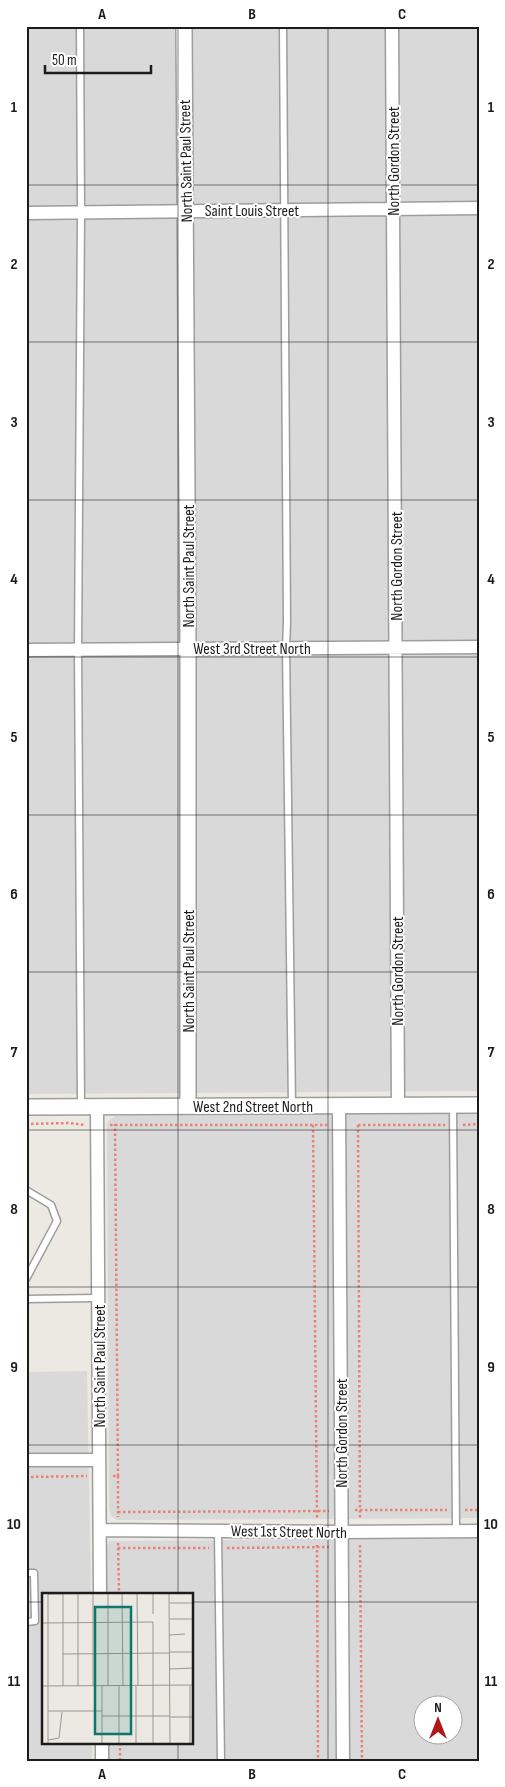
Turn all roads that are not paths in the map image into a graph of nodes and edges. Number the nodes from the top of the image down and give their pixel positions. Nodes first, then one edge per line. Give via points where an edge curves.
1 (80, 26) edge
2 (184, 26) edge
3 (283, 26) edge
4 (392, 26) edge
5 (479, 208) edge
6 (394, 209) junction
7 (185, 210) junction
8 (284, 210) junction
9 (26, 212) edge
10 (81, 212) junction
11 (479, 647) edge
12 (286, 648) junction
13 (396, 648) junction
14 (188, 649) junction
15 (26, 650) edge
16 (78, 650) junction
17 (398, 1105) junction
18 (453, 1105) junction
19 (479, 1105) edge
20 (188, 1106) junction
21 (292, 1106) junction
22 (338, 1106) junction
23 (26, 1107) edge
24 (81, 1107) junction
25 (97, 1107) junction
26 (26, 1190) edge
27 (26, 1280) edge
28 (98, 1298) junction
29 (26, 1300) edge
30 (26, 1460) edge
31 (99, 1460) junction
32 (100, 1530) junction
33 (218, 1531) junction
34 (456, 1531) junction
35 (479, 1531) edge
36 (341, 1532) junction
37 (26, 1573) edge
38 (100, 1593) edge
39 (26, 1622) edge
40 (102, 1744) edge
41 (102, 1761) edge
42 (221, 1761) edge
43 (343, 1761) edge

1 - 10 lane
2 - 7 street, North Saint Paul Street
3 - 8 lane
4 - 6 street, North Gordon Street
5 - 6 street, Saint Louis Street
6 - 8 street, Saint Louis Street
6 - 13 street, North Gordon Street
7 - 8 street, Saint Louis Street
7 - 10 street, Saint Louis Street
7 - 14 street, North Saint Paul Street
8 - 12 lane
9 - 10 street, Saint Louis Street
10 - 16 lane
11 - 13 street, West 3rd Street North
12 - 13 street, West 3rd Street North
12 - 14 street, West 3rd Street North
12 - 21 lane
13 - 17 street, North Gordon Street
14 - 16 street, West 3rd Street North
14 - 20 street, North Saint Paul Street
15 - 16 street, West 3rd Street North
16 - 24 lane
17 - 18 street, West 2nd Street North
17 - 22 street, West 2nd Street North
18 - 19 street, West 2nd Street North
18 - 34 lane
20 - 21 street, West 2nd Street North
20 - 25 street, West 2nd Street North
21 - 22 street, West 2nd Street North
22 - 36 street, North Gordon Street
23 - 24 street, West 2nd Street North
24 - 25 street, West 2nd Street North
25 - 28 street, North Saint Paul Street
26 - 27 lane via 51,1205 57,1221
28 - 29 lane
28 - 31 street, North Saint Paul Street
30 - 31 street
31 - 32 street, North Saint Paul Street
32 - 33 street, West 1st Street North
32 - 38 street, North Saint Paul Street
33 - 36 street, West 1st Street North
33 - 42 lane
34 - 35 street, West 1st Street North
34 - 36 street, West 1st Street North
36 - 43 street, North Gordon Street
37 - 39 lane via 34,1573 35,1622
40 - 41 street

